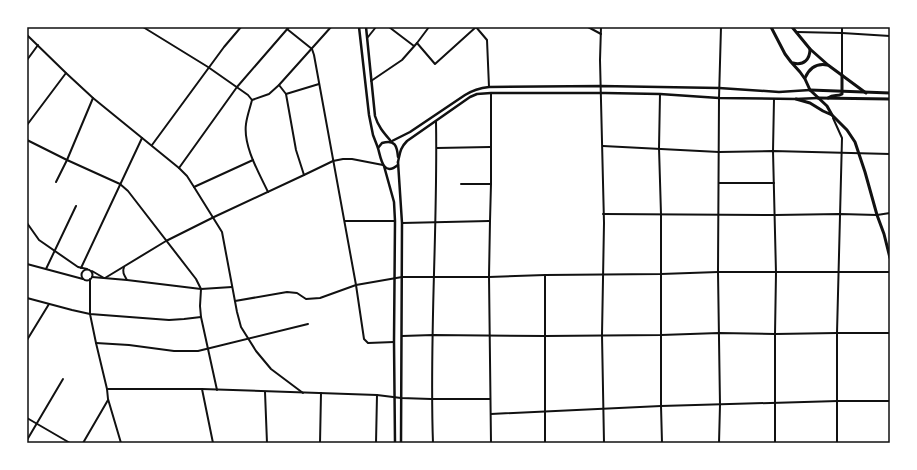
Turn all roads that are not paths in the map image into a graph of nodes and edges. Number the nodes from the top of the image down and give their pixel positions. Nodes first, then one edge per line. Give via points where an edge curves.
1 (143, 27) edge
2 (241, 27) edge
3 (331, 27) edge
4 (359, 27) edge
5 (366, 27) edge
6 (376, 27) edge
7 (390, 27) edge
8 (429, 27) edge
9 (476, 27) edge
10 (588, 27) edge
11 (601, 27) edge
12 (720, 27) edge
13 (771, 27) edge
14 (792, 27) edge
15 (842, 27) edge
16 (288, 28) edge
17 (796, 32) junction
18 (842, 33) junction
19 (601, 34) junction
20 (27, 35) edge
21 (890, 36) edge
22 (368, 37) junction
23 (417, 43) junction
24 (38, 45) junction
25 (414, 46) junction
26 (810, 48) junction
27 (312, 49) junction
28 (27, 60) edge
29 (791, 62) junction
30 (828, 65) junction
31 (208, 68) junction
32 (66, 73) junction
33 (842, 75) junction
34 (805, 79) junction
35 (371, 82) junction
36 (319, 84) junction
37 (279, 85) junction
38 (601, 86) junction
39 (237, 87) junction
40 (489, 87) junction
41 (719, 88) junction
42 (810, 90) junction
43 (842, 91) junction
44 (491, 92) junction
45 (601, 93) junction
46 (866, 93) junction
47 (890, 93) edge
48 (286, 94) junction
49 (660, 94) junction
50 (93, 98) junction
51 (719, 98) junction
52 (818, 98) junction
53 (828, 98) junction
54 (774, 99) junction
55 (796, 99) junction
56 (890, 99) edge
57 (252, 100) junction
58 (832, 115) junction
59 (436, 120) junction
60 (27, 125) edge
61 (142, 138) junction
62 (27, 140) edge
63 (391, 141) junction
64 (152, 145) junction
65 (602, 146) junction
66 (490, 147) junction
67 (378, 148) junction
68 (437, 148) junction
69 (659, 148) junction
70 (774, 151) junction
71 (719, 152) junction
72 (841, 153) junction
73 (860, 153) junction
74 (890, 154) edge
75 (67, 160) junction
76 (254, 160) junction
77 (333, 161) junction
78 (398, 164) junction
79 (384, 165) junction
80 (179, 168) junction
81 (304, 176) junction
82 (56, 182) dead end
83 (719, 183) junction
84 (774, 183) junction
85 (120, 184) junction
86 (461, 184) dead end
87 (491, 184) junction
88 (194, 187) junction
89 (268, 192) junction
90 (76, 206) dead end
91 (890, 213) edge
92 (603, 214) junction
93 (661, 214) junction
94 (718, 214) junction
95 (840, 214) junction
96 (775, 215) junction
97 (877, 215) junction
98 (214, 217) junction
99 (345, 221) junction
100 (436, 221) junction
101 (490, 221) junction
102 (395, 222) junction
103 (27, 223) edge
104 (402, 223) junction
105 (166, 241) junction
106 (55, 251) junction
107 (890, 258) edge
108 (27, 264) edge
109 (125, 266) junction
110 (80, 267) junction
111 (46, 269) junction
112 (87, 269) junction
113 (91, 271) junction
114 (718, 272) junction
115 (839, 272) junction
116 (890, 272) edge
117 (776, 273) junction
118 (82, 274) junction
119 (603, 274) junction
120 (661, 274) junction
121 (545, 275) junction
122 (402, 277) junction
123 (433, 277) junction
124 (489, 277) junction
125 (91, 278) junction
126 (105, 278) junction
127 (395, 278) junction
128 (83, 279) junction
129 (127, 280) junction
130 (356, 285) junction
131 (232, 287) junction
132 (202, 289) junction
133 (27, 298) edge
134 (235, 301) junction
135 (49, 304) junction
136 (90, 314) junction
137 (201, 317) junction
138 (308, 324) dead end
139 (837, 332) junction
140 (719, 333) junction
141 (890, 333) edge
142 (775, 334) junction
143 (433, 335) junction
144 (490, 335) junction
145 (602, 335) junction
146 (662, 335) junction
147 (402, 336) junction
148 (545, 336) junction
149 (248, 339) junction
150 (27, 340) edge
151 (394, 342) junction
152 (96, 343) junction
153 (207, 348) junction
154 (63, 378) dead end
155 (290, 384) junction
156 (107, 389) junction
157 (202, 389) junction
158 (217, 390) junction
159 (290, 390) junction
160 (265, 392) junction
161 (303, 392) junction
162 (321, 393) junction
163 (377, 395) junction
164 (394, 396) junction
165 (401, 398) junction
166 (108, 399) junction
167 (431, 399) junction
168 (490, 399) junction
169 (838, 401) junction
170 (890, 401) edge
171 (776, 403) junction
172 (720, 405) junction
173 (661, 406) junction
174 (603, 409) junction
175 (545, 412) junction
176 (491, 414) junction
177 (27, 418) edge
178 (36, 424) junction
179 (27, 440) edge
180 (70, 443) edge
181 (83, 443) edge
182 (121, 443) edge
183 (213, 443) edge
184 (267, 443) edge
185 (320, 443) edge
186 (376, 443) edge
187 (395, 443) edge
188 (401, 443) edge
189 (433, 443) edge
190 (491, 443) edge
191 (545, 443) edge
192 (604, 443) edge
193 (662, 443) edge
194 (719, 443) edge
195 (775, 443) edge
196 (837, 443) edge

1 - 31 street
2 - 31 street
3 - 27 street
4 - 67 main road via 369,115
5 - 22 main road
6 - 22 street
7 - 25 street
8 - 23 street
9 - 23 street via 435,64
9 - 40 street via 487,40
10 - 19 street
11 - 19 street
12 - 41 street
13 - 29 main road
14 - 17 main road
15 - 18 street
16 - 27 street
16 - 39 street
17 - 18 street
17 - 26 main road
18 - 21 street
18 - 33 street
19 - 38 street
20 - 24 street
22 - 35 main road
23 - 25 street
24 - 28 street
24 - 32 street
25 - 35 street via 402,60
26 - 29 main road via 808,59 796,64
26 - 30 main road
27 - 36 street
27 - 37 street
29 - 34 main road
30 - 33 main road
30 - 34 main road via 818,64 810,70
31 - 39 street
31 - 64 street
32 - 50 street
32 - 60 street
33 - 43 main road
33 - 46 main road
34 - 42 main road
35 - 63 main road via 377,123
36 - 48 street
36 - 77 street
37 - 48 street
37 - 57 street via 269,94
38 - 40 main road
38 - 41 main road
38 - 45 street
39 - 57 street
39 - 80 street
40 - 63 main road via 473,90 410,132
41 - 42 main road via 779,92
41 - 51 street
42 - 43 main road
42 - 52 main road
43 - 46 main road
43 - 53 main road via 840,95
44 - 45 main road
44 - 59 main road via 470,97
44 - 66 street
45 - 49 main road
45 - 65 street
46 - 47 main road
48 - 81 street via 296,150
49 - 51 main road
49 - 69 street
50 - 61 street
50 - 75 street
51 - 54 main road
51 - 71 street
52 - 53 main road
52 - 55 main road
52 - 58 main road
53 - 56 main road
54 - 55 main road
54 - 70 street
55 - 58 main road via 810,103
57 - 76 street via 246,125 246,139
58 - 72 street via 842,138
58 - 73 main road via 852,136
59 - 68 street
59 - 78 main road via 407,141 400,150
61 - 64 street
61 - 85 street
62 - 75 street
63 - 67 main road via 382,142
63 - 78 main road via 396,146
64 - 80 street
65 - 69 street
65 - 92 street
66 - 68 street
66 - 87 street
67 - 79 main road
68 - 100 street
69 - 71 street
69 - 93 street
70 - 71 street
70 - 72 street
70 - 84 street
71 - 83 street
72 - 73 street
72 - 95 street
73 - 74 street
73 - 97 main road
75 - 82 street
75 - 85 street
76 - 88 street
76 - 89 street
77 - 79 street via 352,159
77 - 81 street
77 - 99 street
78 - 79 main road via 392,169
78 - 104 main road
79 - 102 main road via 394,202
80 - 88 street
81 - 89 street
83 - 84 street
83 - 94 street
84 - 96 street
85 - 105 street
85 - 110 street
86 - 87 street
87 - 101 street
88 - 98 street
89 - 98 street
90 - 106 street
91 - 97 street
92 - 93 street
92 - 119 street
93 - 94 street
93 - 120 street
94 - 96 street
94 - 114 street
95 - 96 street
95 - 97 street
95 - 115 street
96 - 117 street
97 - 107 main road
98 - 105 street
98 - 131 street via 222,232
99 - 102 street
99 - 130 street
100 - 101 street
100 - 104 street
100 - 123 street
101 - 124 street
102 - 127 main road
103 - 106 street via 39,240
104 - 122 main road
105 - 109 street
105 - 132 street
106 - 110 street
106 - 111 street
108 - 111 street
109 - 126 street
109 - 129 street via 123,270
110 - 112 street
110 - 118 street
111 - 128 street
112 - 113 street
112 - 118 street
113 - 125 street
113 - 126 street
114 - 117 street
114 - 120 street
114 - 140 street
115 - 116 street
115 - 117 street
115 - 139 street
117 - 142 street
118 - 128 street
119 - 120 street
119 - 121 street
119 - 145 street
120 - 146 street
121 - 124 street
121 - 148 street
122 - 123 street
122 - 127 street
122 - 147 main road
123 - 124 street
123 - 143 street
124 - 144 street
125 - 126 street
125 - 128 street
125 - 136 street
126 - 129 street
127 - 130 street
127 - 151 main road
129 - 132 street
130 - 134 street via 320,298 306,299 296,293 287,292
130 - 151 street via 364,339 368,343
131 - 132 street
131 - 134 street
132 - 137 street
133 - 135 street
134 - 149 street via 241,327
135 - 136 street
135 - 150 street
136 - 137 street via 169,320
136 - 152 street
137 - 153 street
138 - 149 street
139 - 141 street
139 - 142 street
139 - 169 street
140 - 142 street
140 - 146 street
140 - 172 street
142 - 171 street
143 - 144 street
143 - 147 street
143 - 167 street
144 - 148 street
144 - 168 street
145 - 146 street
145 - 148 street
145 - 174 street
146 - 173 street
147 - 165 main road
148 - 175 street
149 - 153 street
149 - 155 street via 271,369
151 - 164 main road
152 - 153 street via 174,351 198,351
152 - 156 street
153 - 158 street
154 - 178 street
155 - 159 street
155 - 161 street
156 - 157 street
156 - 166 street
157 - 158 street
157 - 183 street
158 - 160 street
159 - 160 street
159 - 161 street
160 - 184 street
161 - 162 street
162 - 163 street
162 - 185 street
163 - 164 street
163 - 186 street
164 - 165 street
164 - 187 main road
165 - 167 street
165 - 188 main road
166 - 181 street
166 - 182 street
167 - 168 street
167 - 189 street
168 - 176 street
169 - 170 street
169 - 171 street
169 - 196 street
171 - 172 street
171 - 195 street
172 - 173 street
172 - 194 street
173 - 174 street
173 - 193 street
174 - 175 street
174 - 192 street
175 - 176 street
175 - 191 street
176 - 190 street
177 - 178 street
178 - 179 street
178 - 180 street

